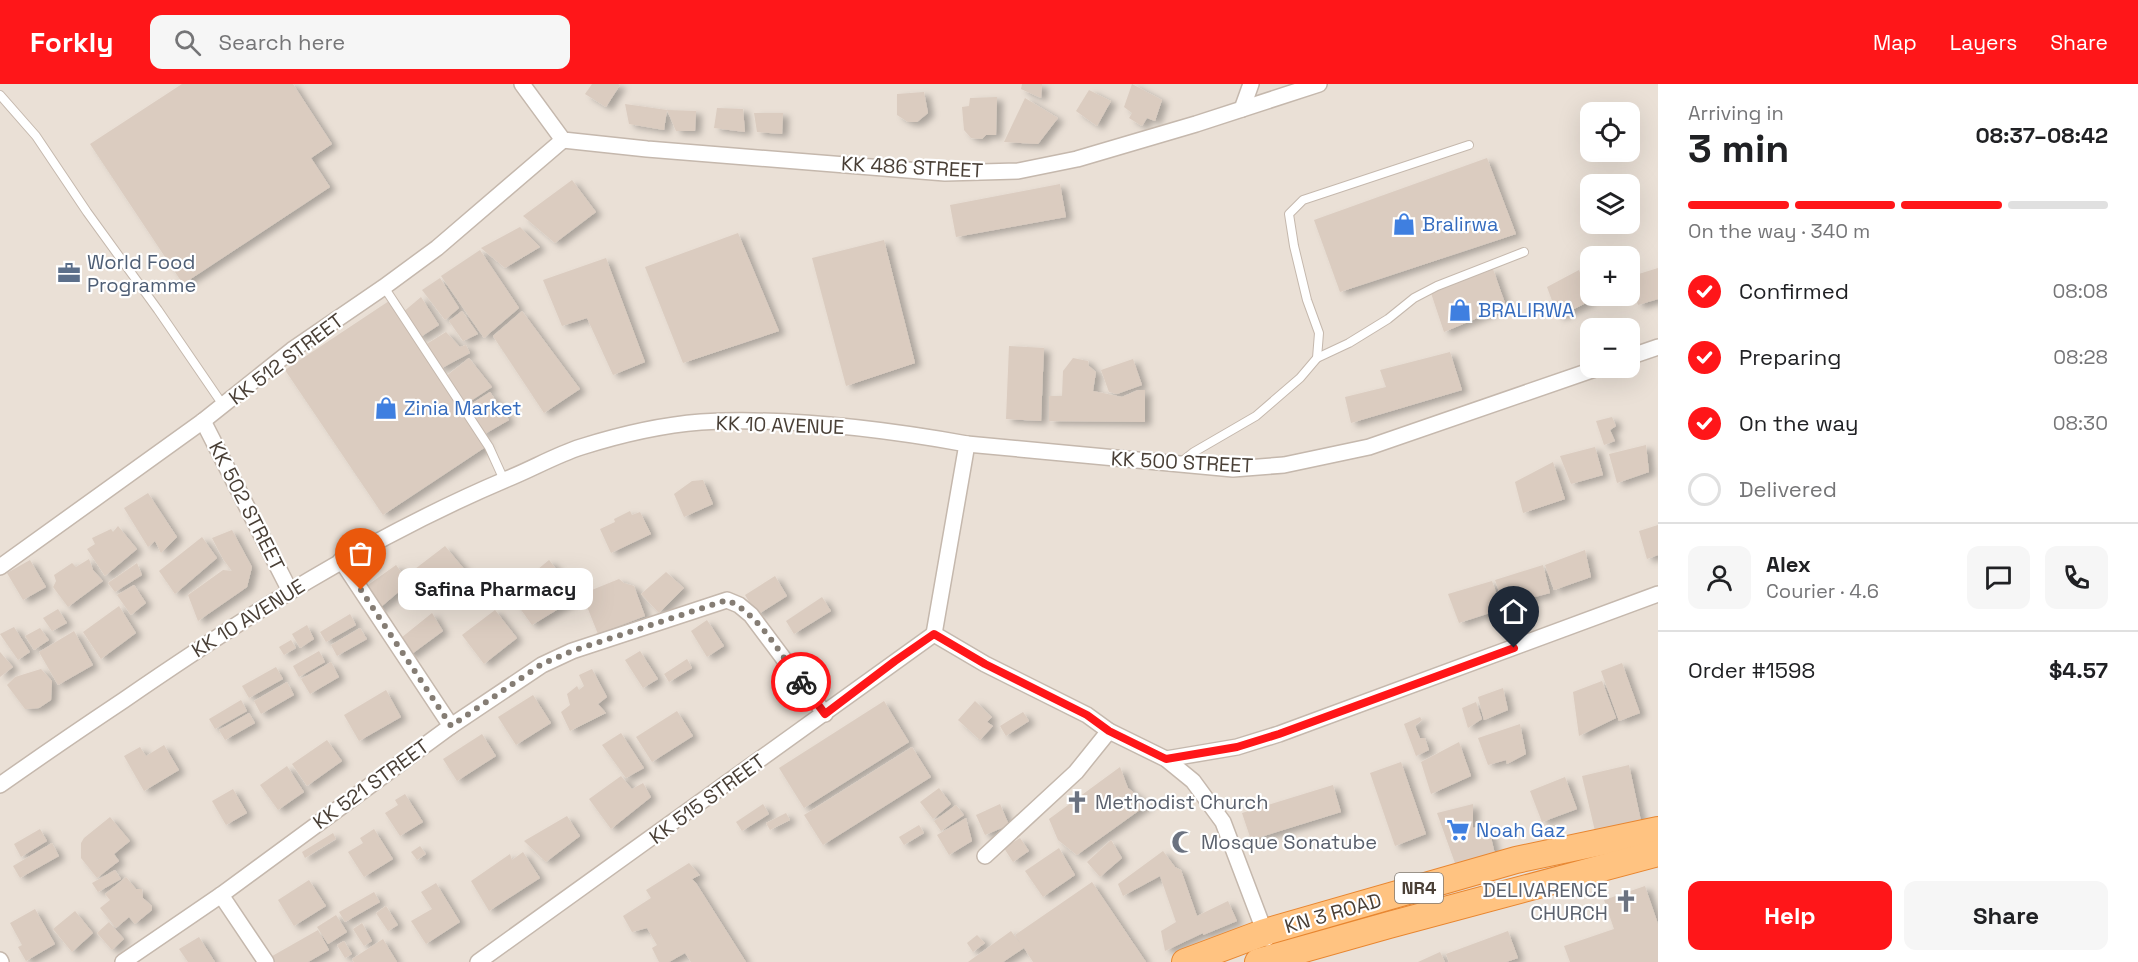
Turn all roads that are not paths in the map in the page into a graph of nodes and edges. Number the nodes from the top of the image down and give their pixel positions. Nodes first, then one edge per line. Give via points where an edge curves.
1 (522, 84) edge
2 (1251, 84) edge
3 (1319, 84) edge
4 (0, 95) edge
5 (1242, 109) junction
6 (563, 140) junction
7 (1469, 145) dead end
8 (1524, 252) dead end
9 (384, 287) junction
10 (1658, 347) edge
11 (1640, 353) edge
12 (1317, 358) junction
13 (1580, 374) edge
14 (223, 405) junction
15 (203, 421) junction
16 (968, 444) junction
17 (1178, 464) junction
18 (504, 480) junction
19 (341, 560) junction
20 (0, 567) edge
21 (290, 591) junction
22 (1658, 594) edge
23 (934, 634) junction
24 (825, 714) junction
25 (451, 726) junction
26 (1109, 731) junction
27 (1166, 759) junction
28 (0, 785) edge
29 (1658, 830) edge
30 (1658, 854) edge
31 (985, 856) dead end
32 (221, 895) junction
33 (1265, 932) junction
34 (1265, 959) edge
35 (123, 962) edge
36 (266, 962) edge
37 (478, 962) edge
38 (1185, 962) edge

1 - 6 street
2 - 5 street
3 - 5 street, KK 486 STREET
4 - 14 lane via 36,136
5 - 6 street, KK 486 STREET via 1077,159 1018,171 945,173
6 - 9 street, KK 512 STREET via 437,248
7 - 12 lane via 1303,200 1289,214 1304,289 1319,333
8 - 12 lane via 1437,286 1349,343
9 - 14 street, KK 512 STREET via 292,350
9 - 18 lane via 489,447
10 - 11 street
12 - 17 lane via 1257,416
13 - 17 street, KK 500 STREET via 1369,447 1329,457 1233,469
14 - 15 street, KK 512 STREET
15 - 20 street, KK 512 STREET
15 - 21 street, KK 502 STREET
16 - 17 street, KK 500 STREET
16 - 18 street, KK 10 AVENUE via 837,426 701,423 579,448
16 - 23 street
18 - 19 street, KK 10 AVENUE via 444,506
19 - 21 street, KK 10 AVENUE
19 - 25 street
21 - 28 street, KK 10 AVENUE via 190,654
22 - 27 street via 1279,734 1237,747
23 - 24 street, KK 515 STREET
23 - 26 street via 1087,715
24 - 25 street, KK 521 STREET via 751,615 727,600 542,664
24 - 37 street, KK 515 STREET
25 - 32 street, KK 521 STREET
26 - 27 street
26 - 31 street via 1076,772
27 - 33 street via 1193,780 1223,822
29 - 33 highway, KN 3 ROAD / NR4 via 1516,860
30 - 34 highway, KN 3 ROAD / NR4
32 - 35 street, KK 521 STREET
32 - 36 street
33 - 34 street
33 - 38 highway, KN 3 ROAD / NR4

